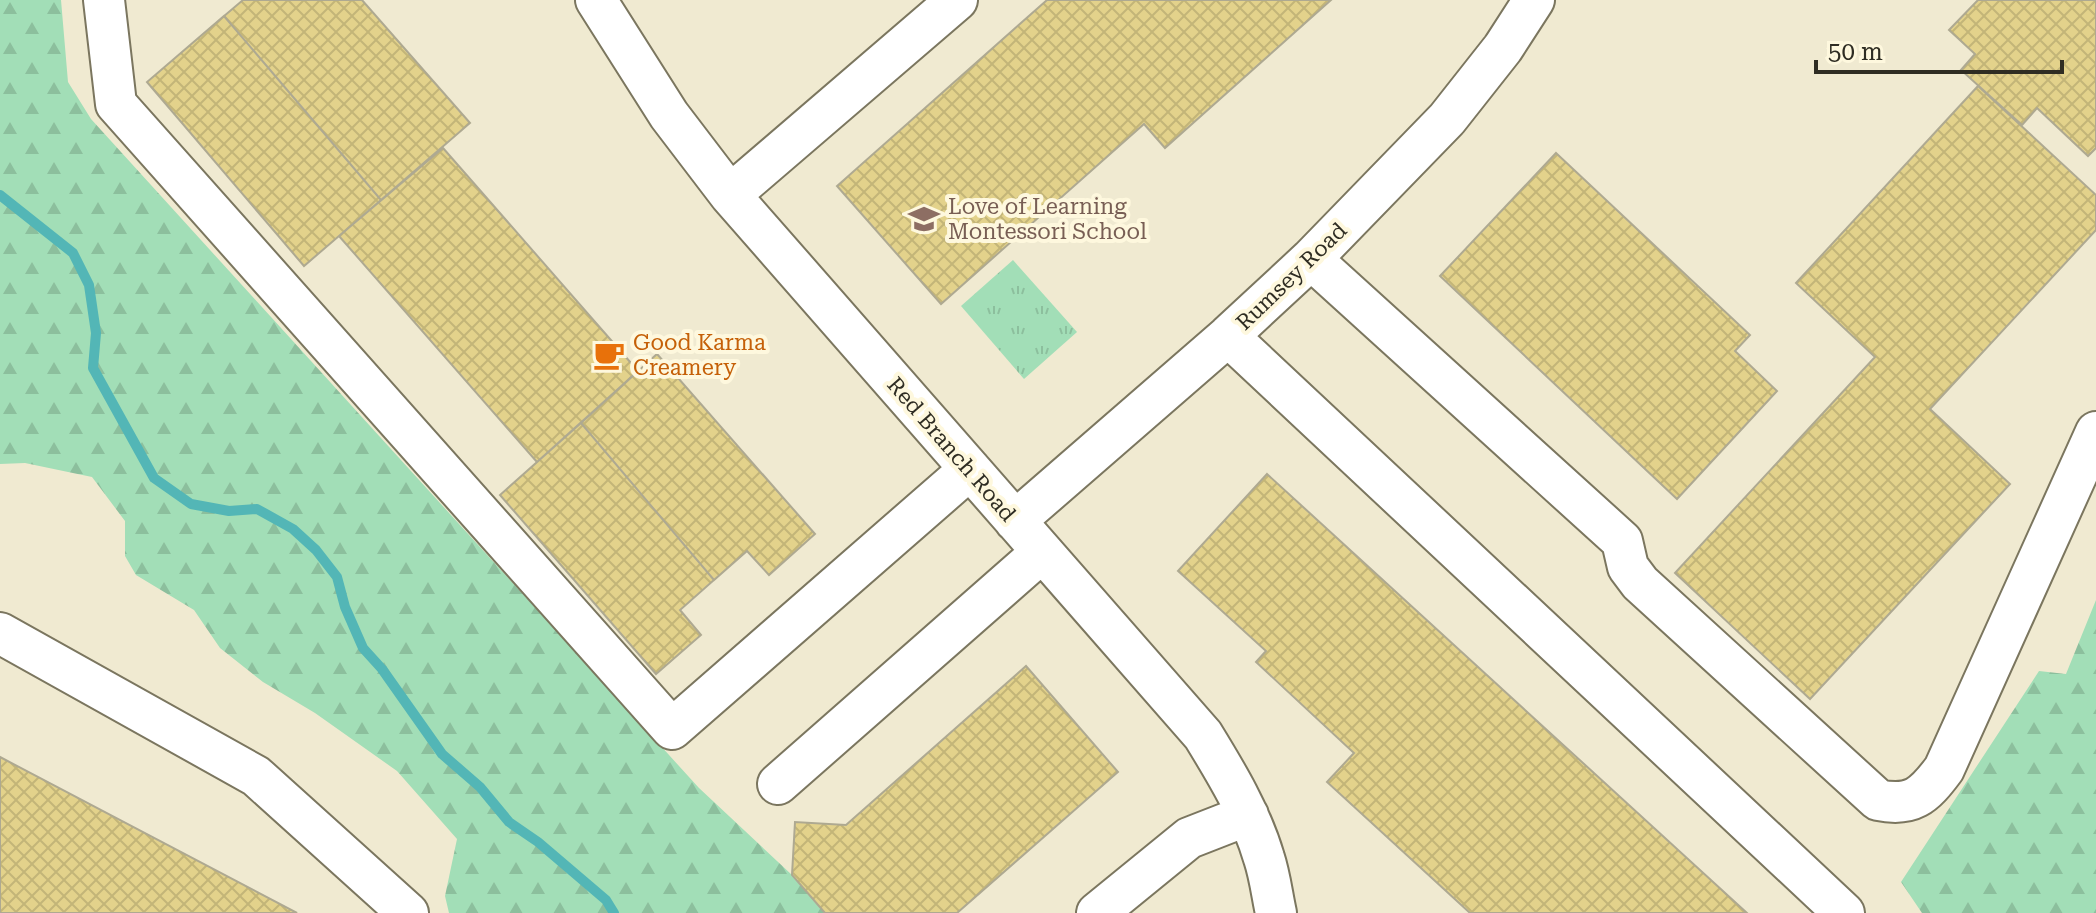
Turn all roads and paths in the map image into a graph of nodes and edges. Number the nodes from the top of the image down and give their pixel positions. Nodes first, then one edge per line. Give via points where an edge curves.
1 (104, 0) edge
2 (957, 0) edge
3 (1534, 0) edge
4 (607, 3) edge
5 (730, 195) junction
6 (1311, 259) junction
7 (1228, 336) junction
8 (2096, 432) edge
9 (970, 469) junction
10 (1015, 521) junction
11 (1042, 552) junction
12 (0, 633) edge
13 (778, 784) dead end
14 (1248, 815) junction
15 (408, 913) edge
16 (1097, 913) edge
17 (1276, 913) edge
18 (1844, 913) edge

1 - 9 street via 116,104 672,729
2 - 5 street
3 - 6 street, Rumsey Road via 1447,119
4 - 5 street, Red Branch Road via 669,115
5 - 9 street, Red Branch Road
6 - 7 street, Rumsey Road
6 - 8 street via 1622,541 1628,567 1640,583 1878,800 1895,804 1928,791 1944,769
7 - 10 street, Rumsey Road
7 - 18 street
9 - 10 street, Red Branch Road
10 - 11 street, Red Branch Road
11 - 13 street
11 - 14 street, Red Branch Road via 1203,735
12 - 15 street via 256,776
14 - 16 street via 1189,838
14 - 17 street, Red Branch Road via 1265,859

